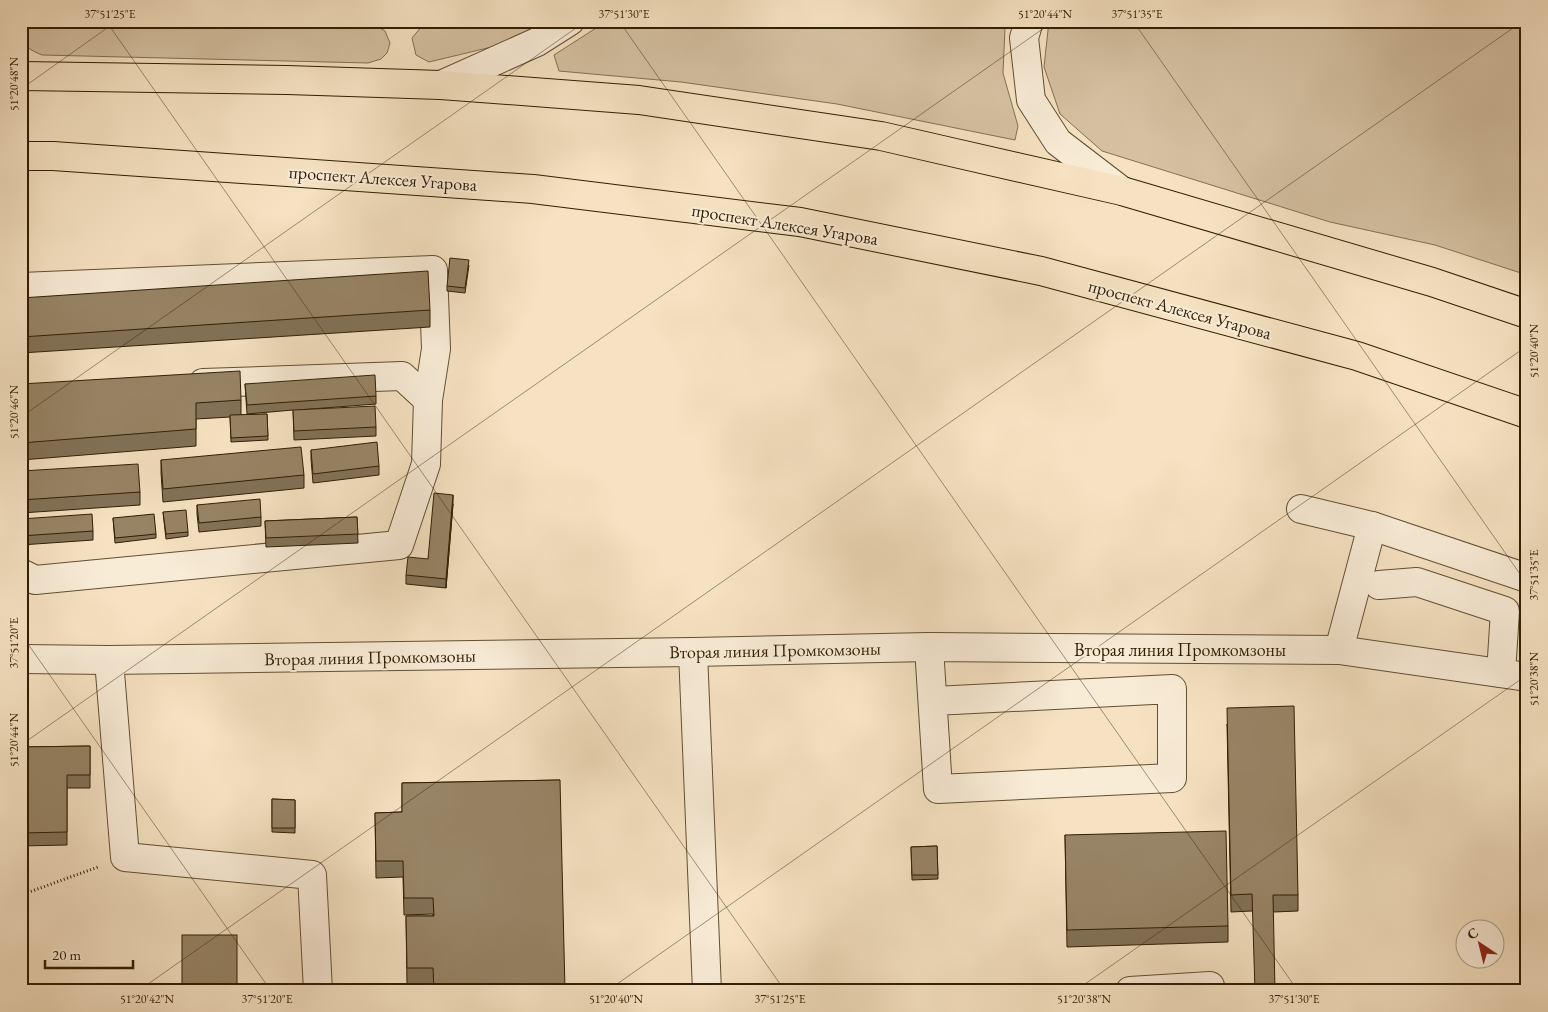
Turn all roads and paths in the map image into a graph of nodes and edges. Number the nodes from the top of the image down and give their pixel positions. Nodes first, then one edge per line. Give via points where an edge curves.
1 (570, 21) edge
2 (1029, 21) edge
3 (21, 76) edge
4 (441, 85) junction
5 (21, 156) edge
6 (1122, 191) junction
7 (21, 287) edge
8 (1527, 314) edge
9 (178, 384) edge
10 (428, 400) junction
11 (1527, 414) edge
12 (1301, 509) dead end
13 (1372, 526) junction
14 (21, 573) edge
15 (1527, 578) edge
16 (1379, 585) dead end
17 (929, 647) junction
18 (1340, 650) junction
19 (693, 652) junction
20 (21, 659) edge
21 (109, 660) junction
22 (1514, 675) edge
23 (934, 701) junction
24 (124, 857) junction
25 (21, 895) edge
26 (1210, 986) dead end
27 (318, 991) edge
28 (707, 991) edge
29 (1130, 991) edge

1 - 4 street via 537,42
2 - 6 street via 1024,38 1030,100 1058,142
3 - 4 main road
4 - 6 main road via 639,100 881,136
5 - 11 main road, проспект Алексея Угарова via 533,189 800,222 1050,274 1357,356
6 - 8 main road via 1432,282
7 - 10 street via 433,270 436,349
9 - 10 street via 402,376
10 - 14 street via 426,464 399,545 34,580
12 - 13 street
13 - 15 street
13 - 18 street
16 - 22 street via 1417,582 1505,611
17 - 18 street, Вторая линия Промкомзоны
17 - 19 street, Вторая линия Промкомзоны
17 - 23 street
18 - 22 street, Вторая линия Промкомзоны
19 - 21 street, Вторая линия Промкомзоны
19 - 28 street
20 - 21 street, Вторая линия Промкомзоны
21 - 24 street
23 - 23 street via 938,789 1172,778 1172,689
24 - 25 path
24 - 27 street via 312,875
26 - 29 street

